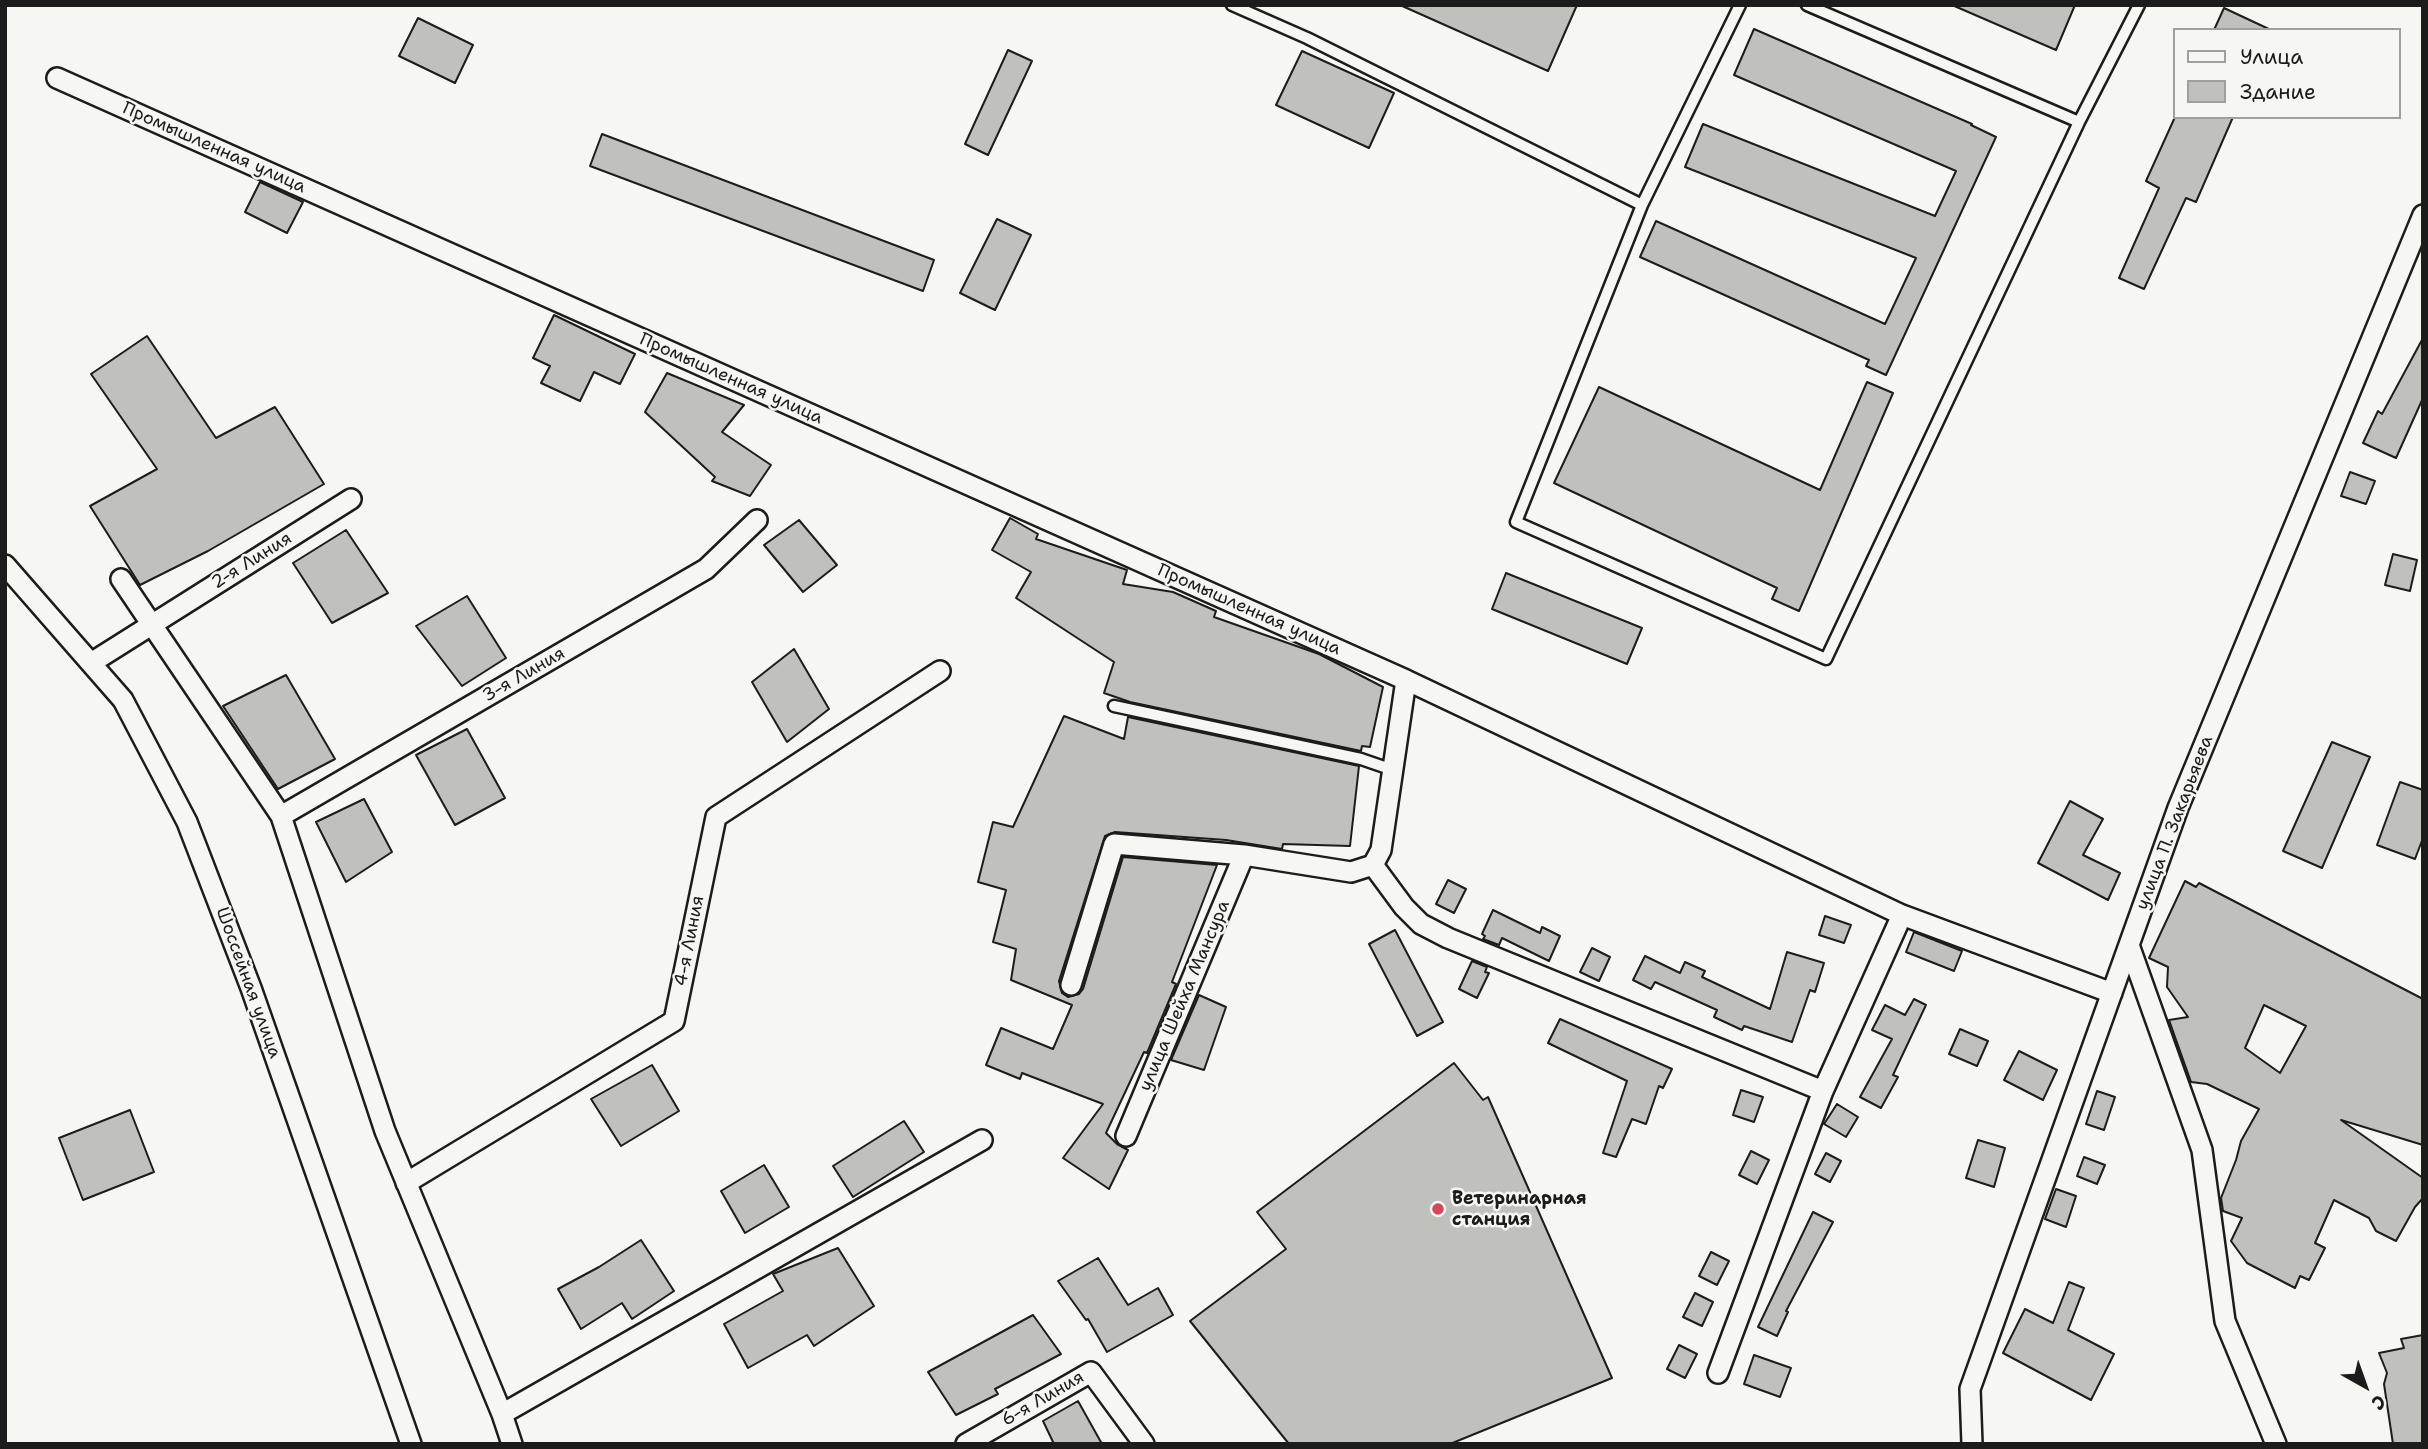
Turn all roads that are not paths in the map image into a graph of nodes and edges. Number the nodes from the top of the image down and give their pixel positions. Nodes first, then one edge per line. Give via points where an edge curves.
1 (1232, 5) edge
2 (1740, 5) edge
3 (1807, 5) edge
4 (2139, 5) edge
5 (57, 78) dead end
6 (2078, 122) junction
7 (1642, 205) junction
8 (2423, 215) edge
9 (351, 499) dead end
10 (757, 520) dead end
11 (5, 565) edge
12 (121, 579) dead end
13 (153, 624) junction
14 (91, 663) junction
15 (940, 671) dead end
16 (1406, 680) junction
17 (1114, 706) dead end
18 (1393, 770) junction
19 (281, 816) junction
20 (1244, 856) junction
21 (1373, 865) junction
22 (1902, 915) junction
23 (2129, 945) junction
24 (1071, 985) dead end
25 (2112, 993) junction
26 (1824, 1091) junction
27 (1126, 1136) dead end
28 (982, 1139) dead end
29 (406, 1183) junction
30 (1718, 1373) dead end
31 (502, 1414) junction
32 (1141, 1438) edge
33 (411, 1444) edge
34 (512, 1444) edge
35 (966, 1444) edge
36 (1972, 1444) edge
37 (2276, 1444) edge

1 - 7 lane
2 - 7 lane
3 - 6 lane
4 - 6 lane
5 - 16 street, Промышленная улица
6 - 7 lane via 1826,659 1516,522
8 - 23 street, улица П. Закарьяева via 2178,808
9 - 13 street, 2-я Линия
10 - 19 street, 3-я Линия via 706,569
11 - 14 street, Шоссейная улица
12 - 13 street
13 - 14 street, 2-я Линия
13 - 19 street
14 - 33 street, Шоссейная улица via 123,700 187,822 251,988
15 - 29 street, 4-я Линия via 716,817 674,1021
16 - 18 street
16 - 22 street, Промышленная улица
17 - 18 lane via 1361,759
18 - 21 street via 1381,850
19 - 29 street
20 - 21 street via 1350,872
20 - 24 street via 1114,844
20 - 27 street, улица Шейха Мансура
21 - 26 street via 1421,924 1448,938
22 - 25 street, Промышленная улица
22 - 26 street
23 - 25 street, улица П. Закарьяева
23 - 37 street via 2202,1150 2225,1321
25 - 36 street, улица П. Закарьяева via 1969,1390
26 - 30 street
28 - 31 street
29 - 31 street
31 - 34 street
32 - 35 street, 6-я Линия via 1091,1372

